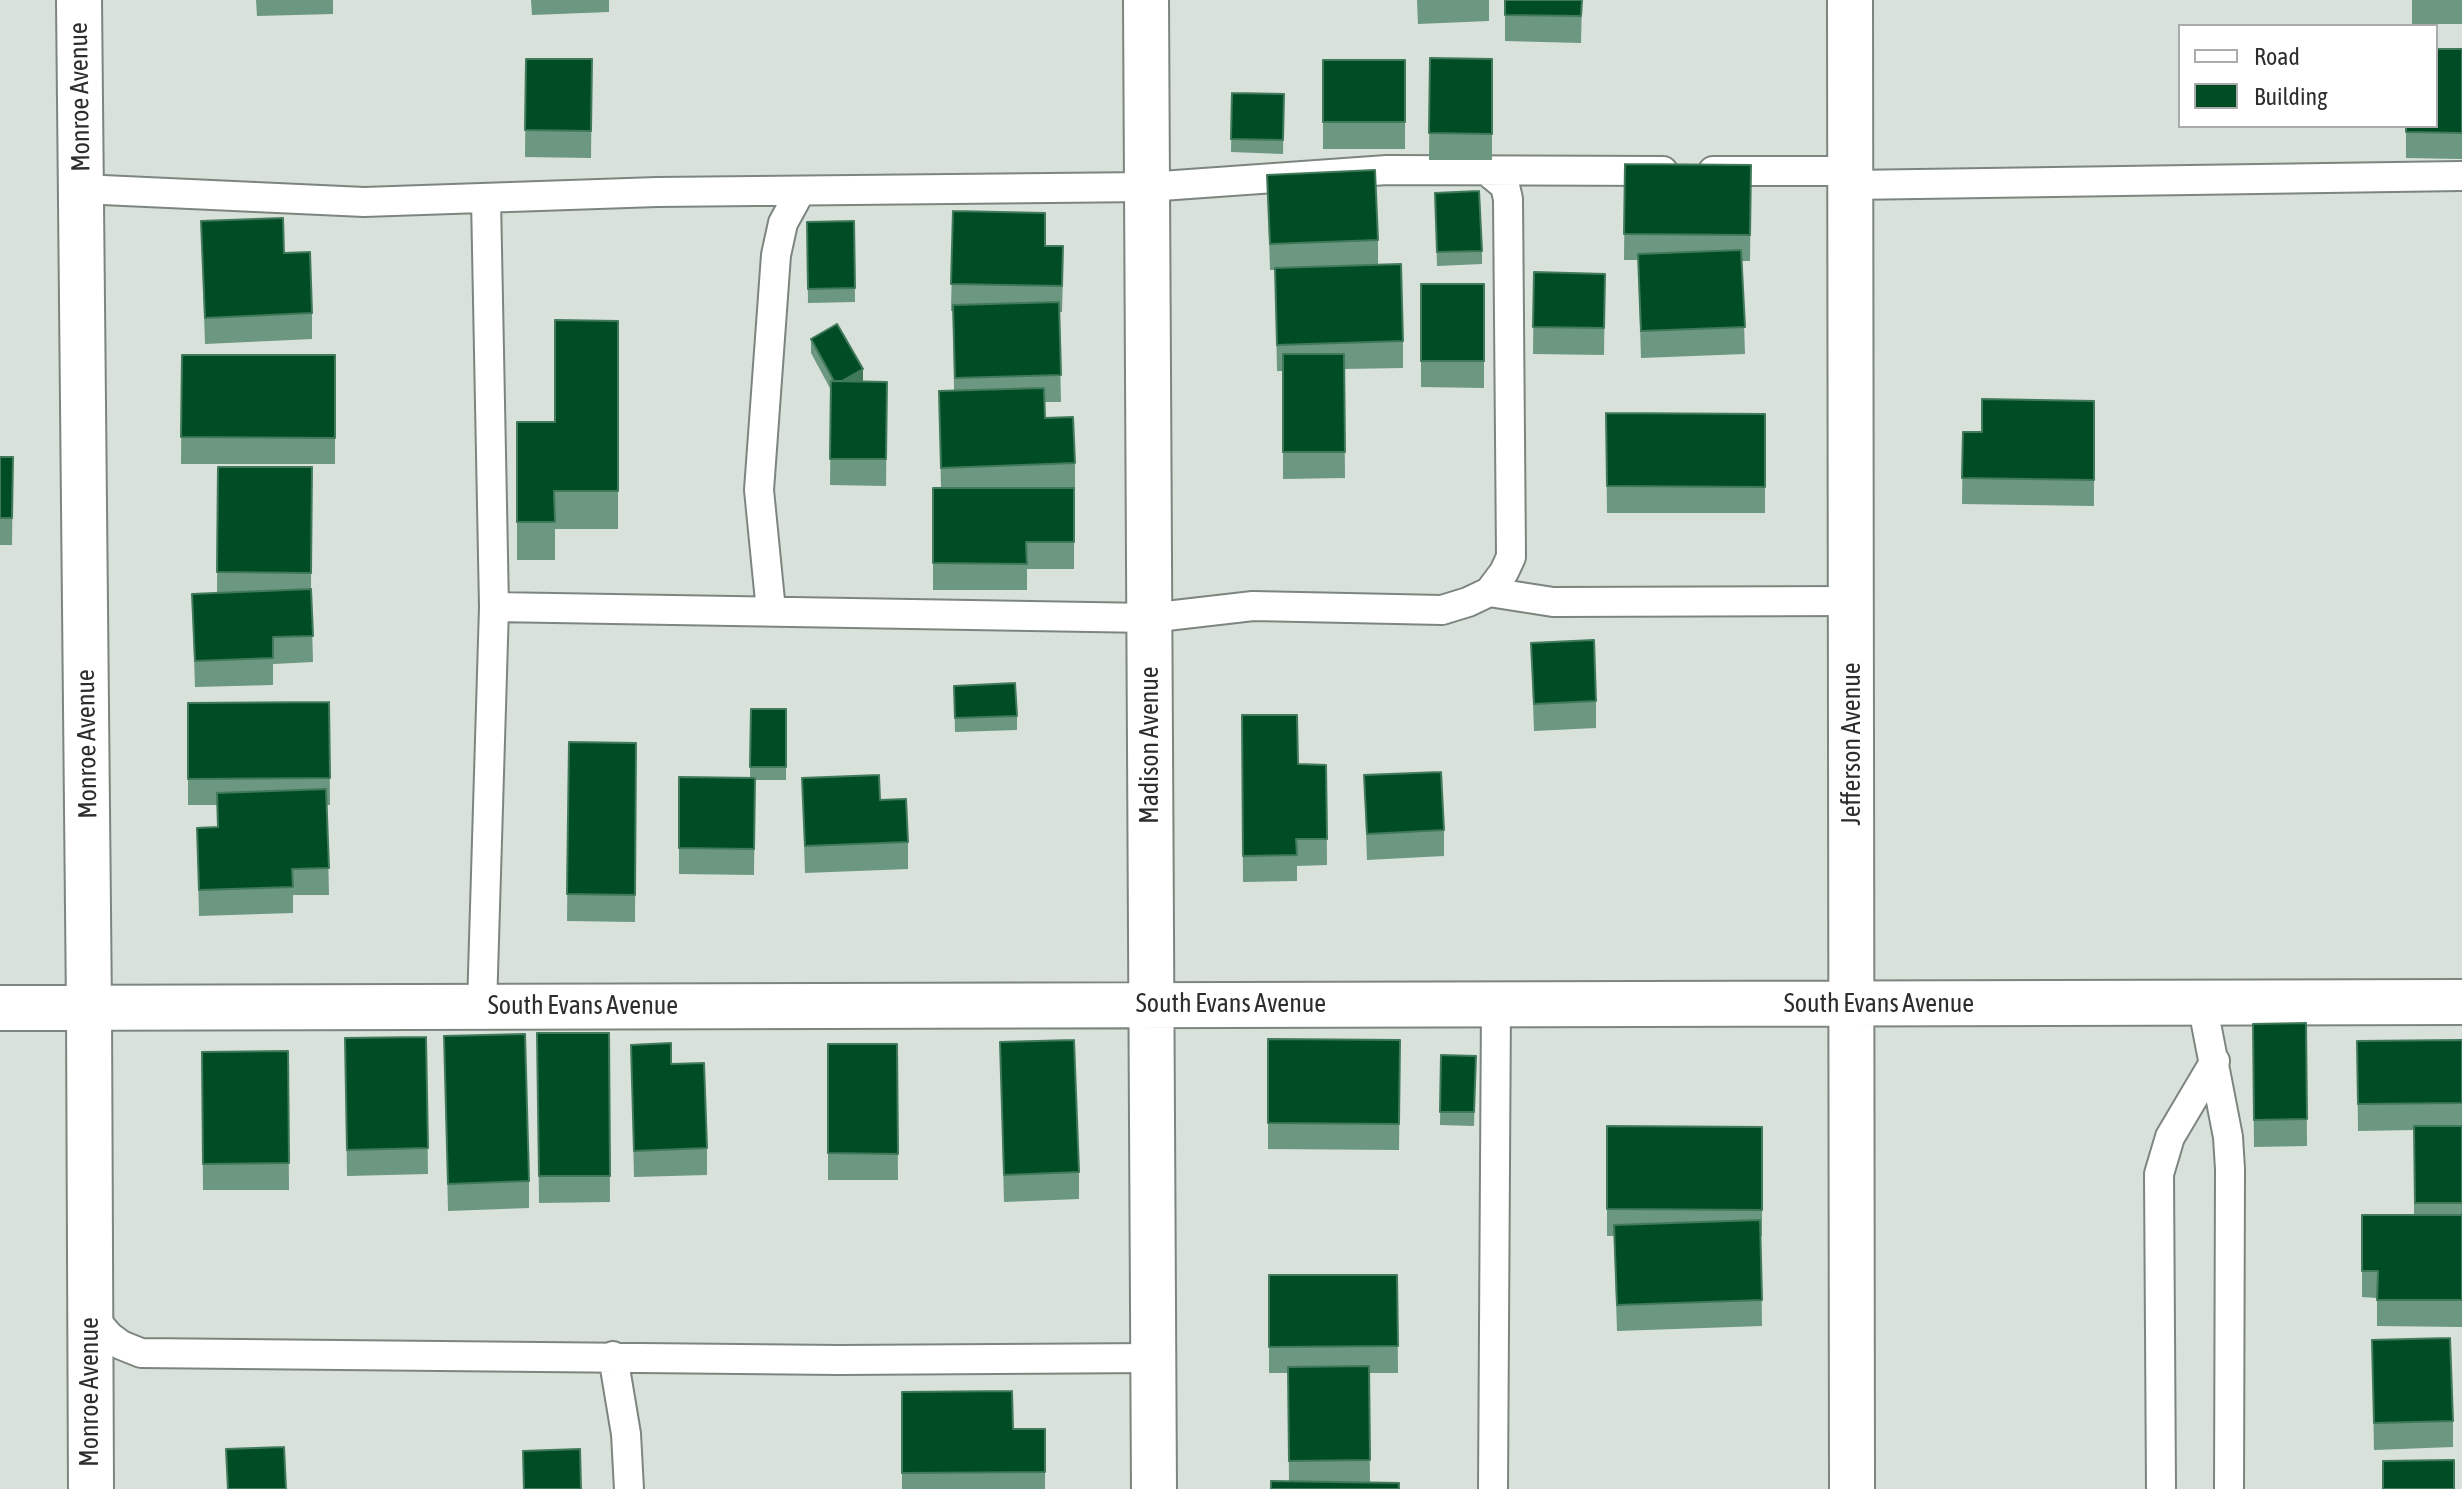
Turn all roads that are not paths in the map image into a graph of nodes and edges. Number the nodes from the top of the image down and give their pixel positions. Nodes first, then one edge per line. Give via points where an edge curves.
1 (79, 0) edge
2 (1146, 0) edge
3 (1850, 0) edge
4 (1487, 171) junction
5 (2462, 176) edge
6 (1850, 178) junction
7 (1147, 187) junction
8 (81, 189) junction
9 (800, 192) junction
10 (486, 198) junction
11 (1489, 592) junction
12 (1851, 601) junction
13 (494, 607) junction
14 (771, 611) junction
15 (1149, 618) junction
16 (2462, 1002) edge
17 (2202, 1003) junction
18 (1151, 1004) junction
19 (1496, 1004) junction
20 (1852, 1004) junction
21 (482, 1007) junction
22 (0, 1008) edge
23 (89, 1009) junction
24 (2215, 1061) junction
25 (90, 1314) junction
26 (613, 1356) junction
27 (1154, 1358) junction
28 (91, 1489) edge
29 (629, 1489) edge
30 (1154, 1489) edge
31 (1493, 1489) edge
32 (1852, 1489) edge
33 (2161, 1489) edge
34 (2229, 1489) edge

1 - 8 street, Monroe Avenue
2 - 7 street, Madison Avenue
3 - 6 street, Jefferson Avenue
4 - 6 lane
4 - 7 lane via 1387,170
4 - 11 lane via 1505,186 1508,199 1511,557
5 - 6 lane
6 - 12 street, Jefferson Avenue
7 - 9 lane
7 - 15 street, Madison Avenue
8 - 10 lane via 364,202
8 - 23 street, Monroe Avenue
9 - 10 lane
9 - 14 lane via 783,223 776,255 759,490
10 - 13 lane
11 - 12 lane via 1553,602
11 - 15 lane via 1442,610 1253,606
12 - 20 street, Jefferson Avenue
13 - 14 lane
13 - 21 lane
14 - 15 lane
15 - 18 street, Madison Avenue
16 - 17 street, South Evans Avenue
17 - 20 street, South Evans Avenue
17 - 24 lane
18 - 19 street, South Evans Avenue
18 - 21 street, South Evans Avenue
18 - 27 street, Madison Avenue
19 - 20 street, South Evans Avenue
19 - 31 lane
20 - 32 street, Jefferson Avenue
21 - 23 street, South Evans Avenue
22 - 23 street, South Evans Avenue
23 - 25 street, Monroe Avenue
24 - 33 lane via 2170,1137 2159,1174
24 - 34 lane via 2230,1169
25 - 26 lane via 109,1336 141,1353
25 - 28 street, Monroe Avenue
26 - 27 lane
26 - 29 lane
27 - 30 street, Madison Avenue

